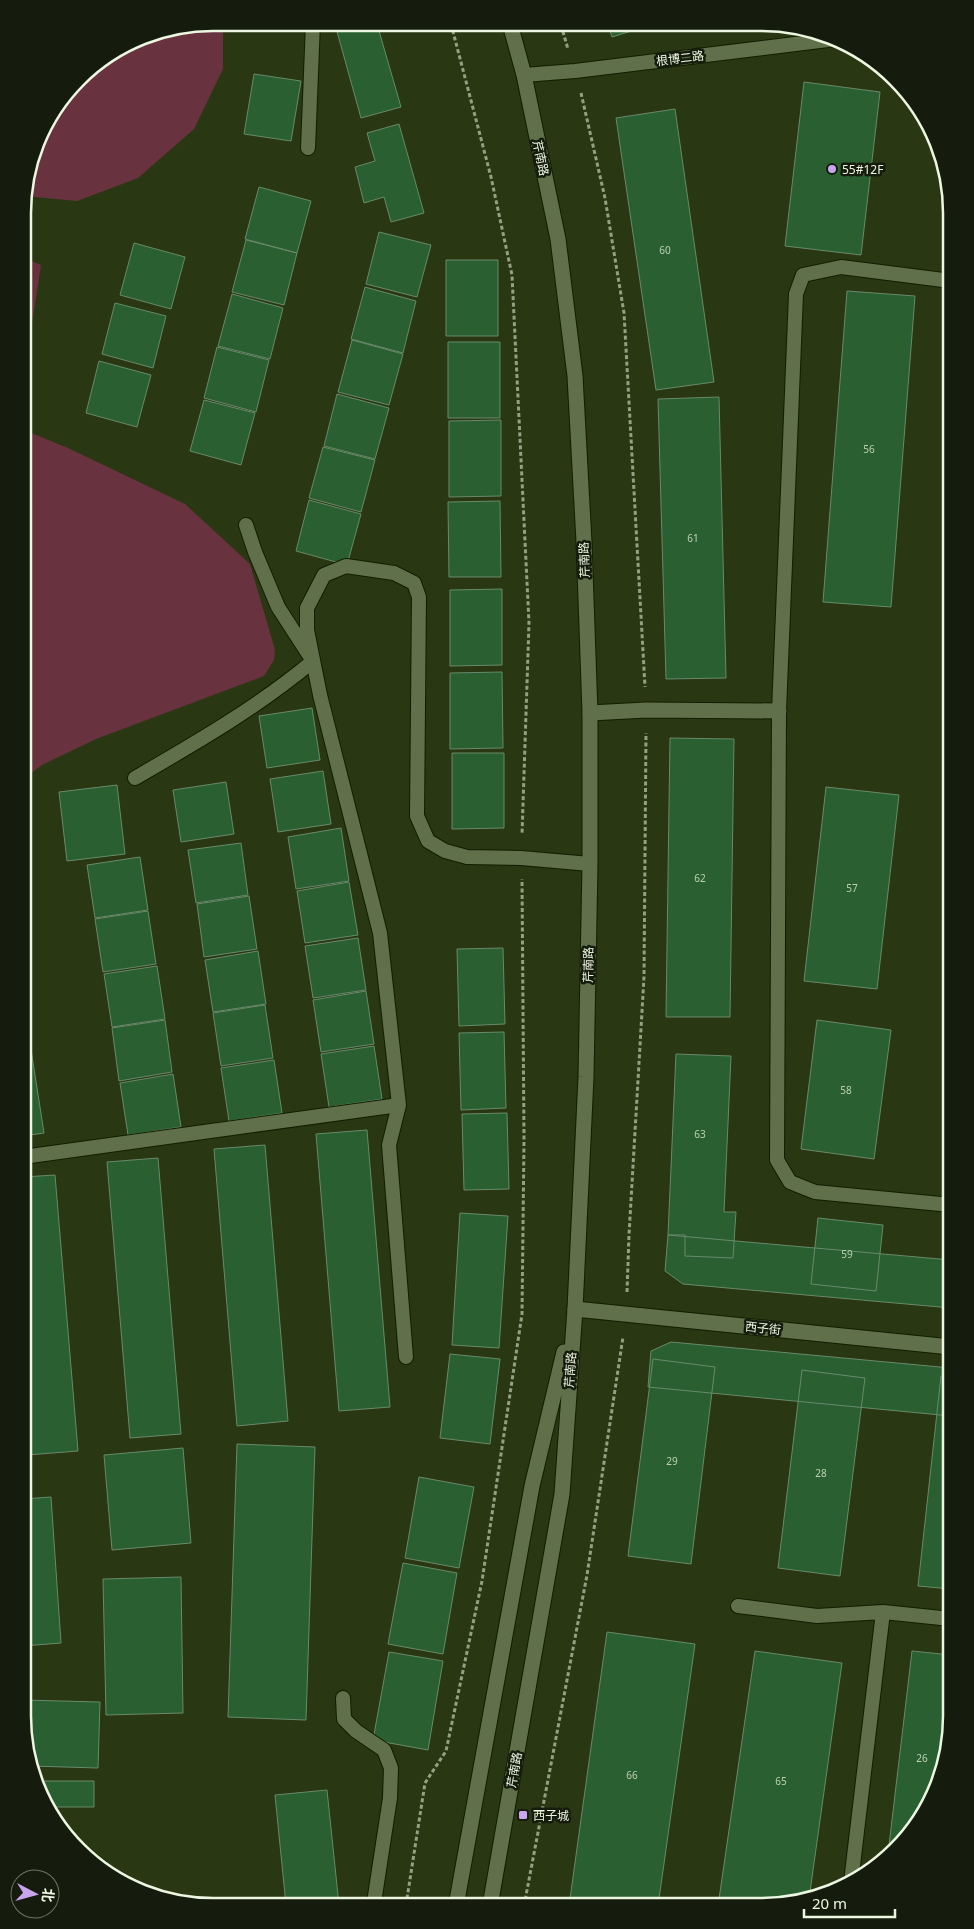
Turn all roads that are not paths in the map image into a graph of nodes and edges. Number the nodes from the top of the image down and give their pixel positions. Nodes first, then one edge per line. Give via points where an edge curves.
1 (313, 31) edge
2 (512, 31) edge
3 (819, 41) edge
4 (524, 75) junction
5 (308, 148) dead end
6 (943, 280) edge
7 (246, 525) dead end
8 (313, 661) junction
9 (779, 711) junction
10 (590, 713) junction
11 (135, 778) dead end
12 (590, 864) junction
13 (399, 1105) junction
14 (31, 1156) edge
15 (943, 1204) edge
16 (575, 1309) junction
17 (943, 1346) edge
18 (406, 1357) dead end
19 (738, 1606) dead end
20 (883, 1612) junction
21 (943, 1618) edge
22 (343, 1698) dead end
23 (852, 1873) edge
24 (375, 1898) edge
25 (457, 1898) edge
26 (491, 1898) edge

1 - 5 lane
2 - 4 main road, 芹南路
3 - 4 lane, 根博二路
4 - 10 main road, 芹南路 via 558,239 574,376
6 - 9 lane via 841,267 804,275 796,294
7 - 8 lane via 278,607
8 - 11 lane via 225,726
8 - 12 lane via 307,608 324,575 346,566 394,573 414,583 419,597 417,816 428,841 445,851 467,857
8 - 13 lane via 380,933
9 - 10 main road
9 - 15 lane via 776,1160 790,1182 815,1192
10 - 12 main road, 芹南路
12 - 16 main road, 芹南路 via 586,1077
13 - 14 lane
13 - 18 lane via 389,1145
16 - 17 main road, 西子街
16 - 25 main road via 532,1486
16 - 26 main road, 芹南路 via 562,1494
19 - 20 lane via 817,1616
20 - 21 lane
20 - 23 lane
22 - 24 lane via 344,1719 384,1750 391,1768 390,1798

